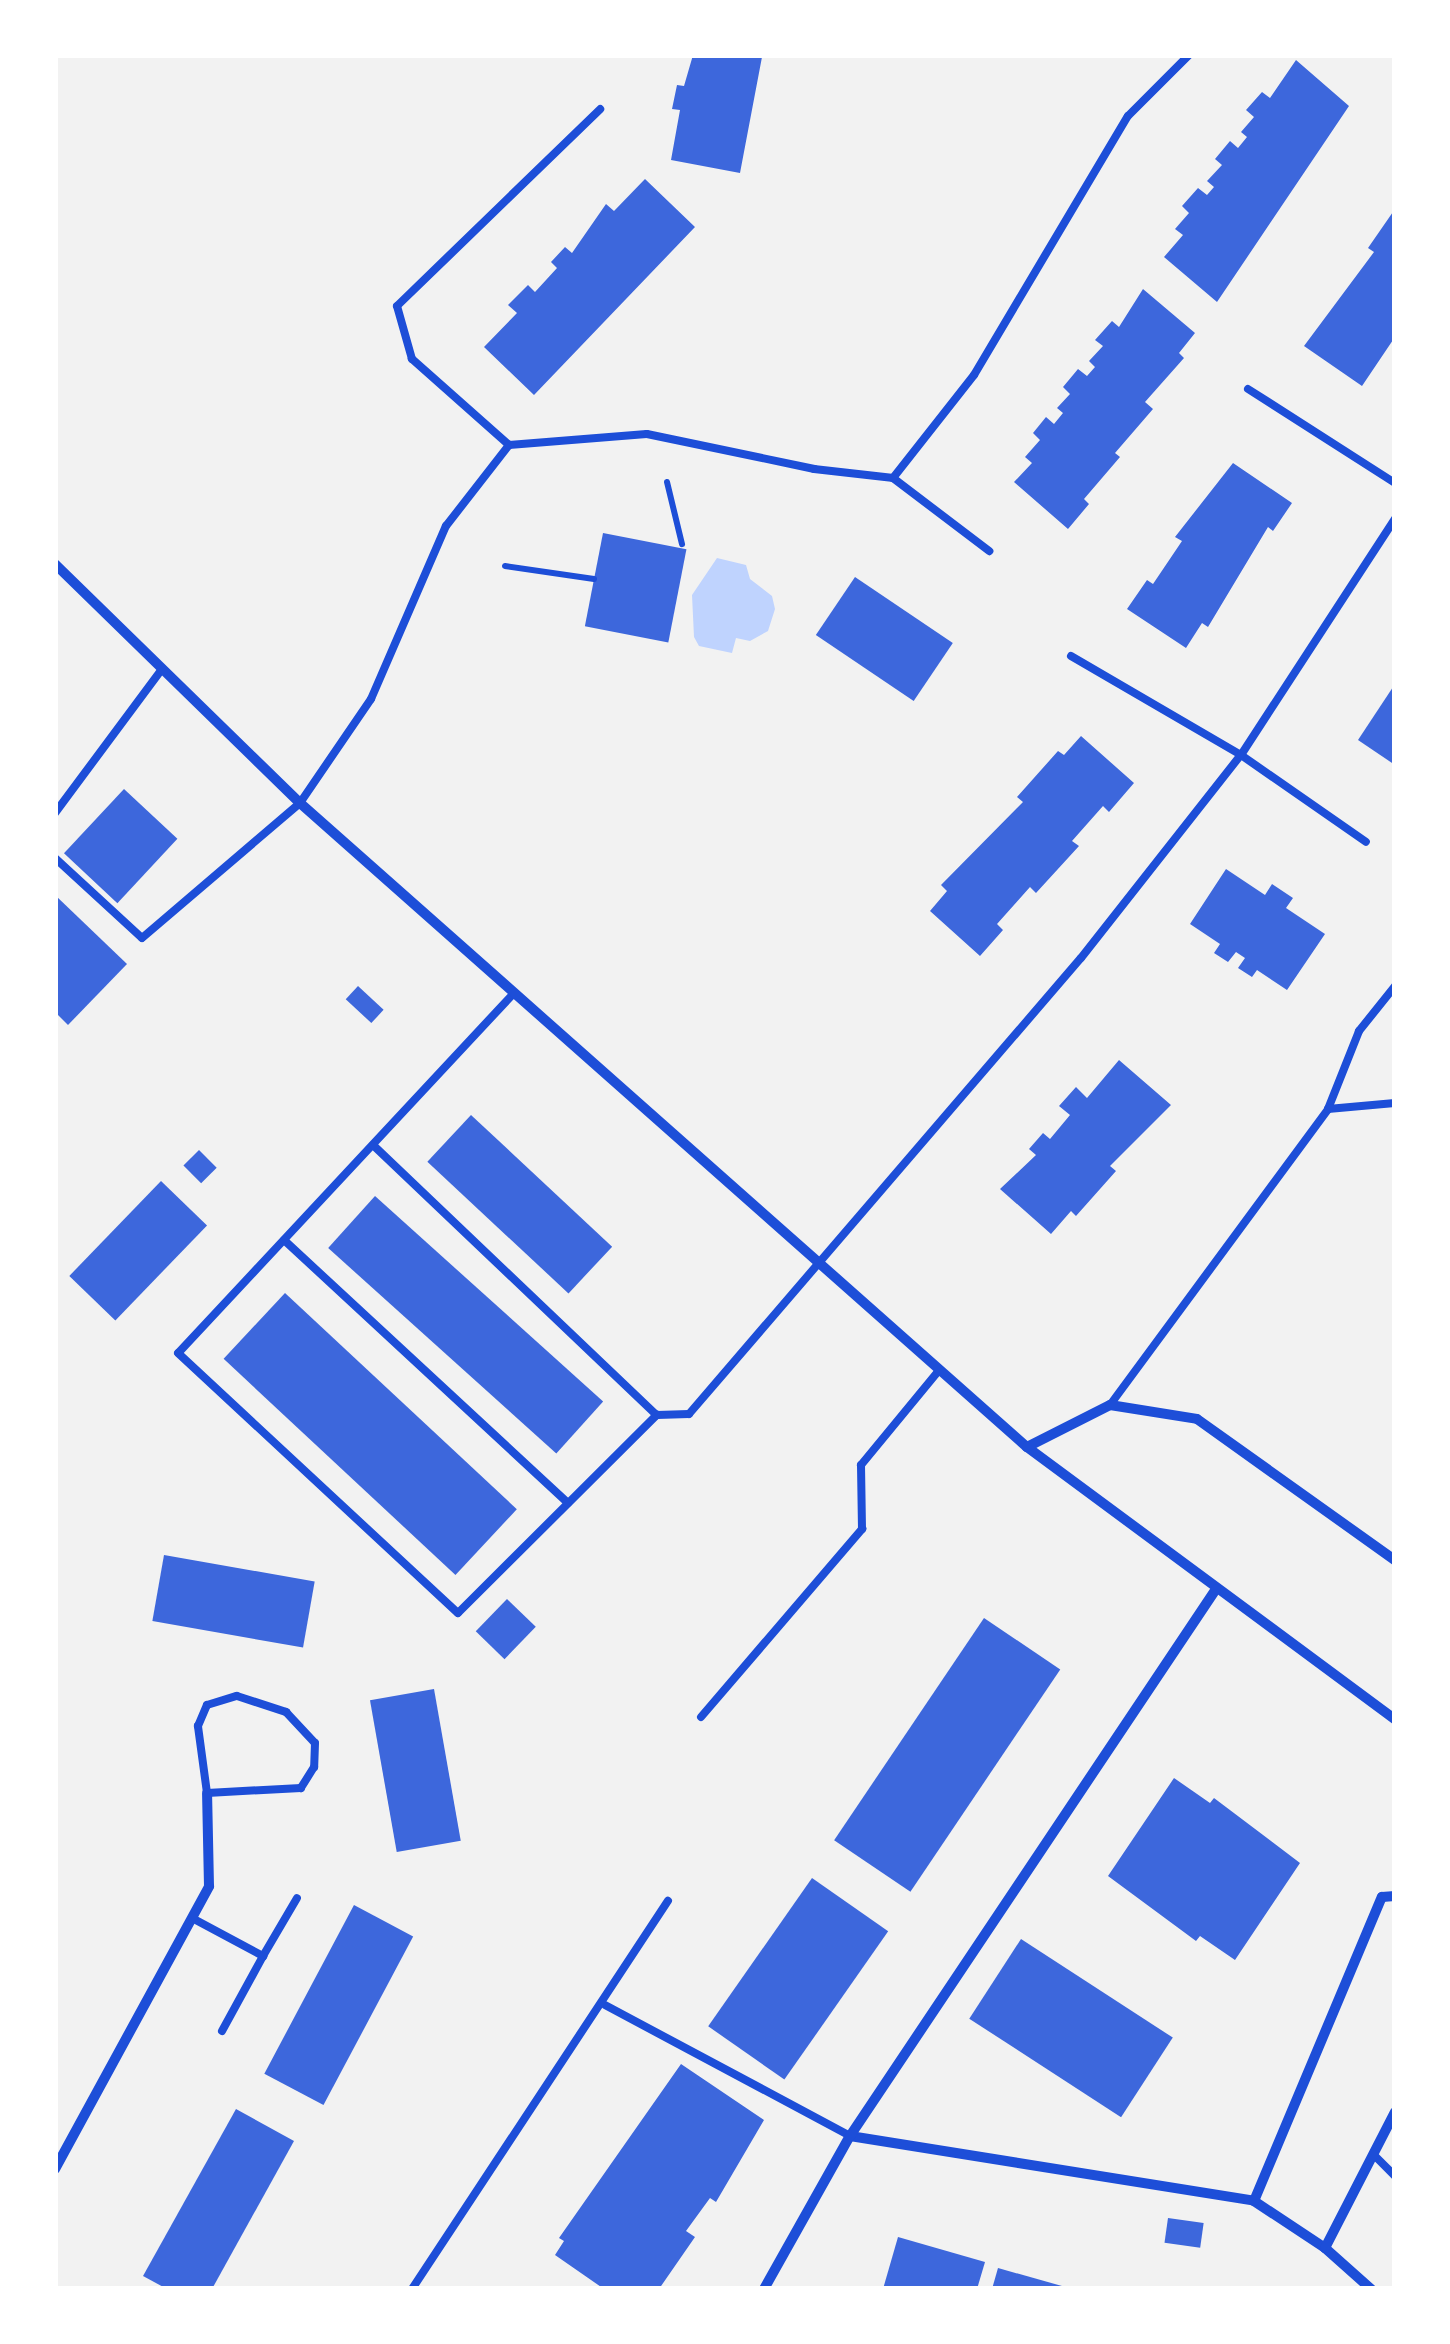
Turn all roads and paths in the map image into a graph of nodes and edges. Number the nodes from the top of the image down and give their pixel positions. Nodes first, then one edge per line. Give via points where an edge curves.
1 (1189, 55) edge
2 (600, 109) dead end
3 (1248, 389) dead end
4 (509, 445) junction
5 (893, 478) junction
6 (668, 482) dead end
7 (1395, 483) edge
8 (1395, 519) edge
9 (682, 544) dead end
10 (989, 551) dead end
11 (55, 564) edge
12 (505, 566) dead end
13 (594, 579) dead end
14 (1071, 656) dead end
15 (162, 668) junction
16 (1240, 755) junction
17 (300, 804) junction
18 (55, 813) edge
19 (1366, 842) dead end
20 (55, 858) edge
21 (1395, 986) edge
22 (514, 993) junction
23 (1395, 1103) edge
24 (1328, 1109) junction
25 (373, 1144) junction
26 (284, 1240) junction
27 (815, 1259) junction
28 (940, 1369) junction
29 (1110, 1405) junction
30 (657, 1415) junction
31 (1027, 1447) junction
32 (568, 1503) junction
33 (1395, 1560) edge
34 (1216, 1589) junction
35 (700, 1717) dead end
36 (1395, 1719) edge
37 (207, 1793) junction
38 (1395, 1896) edge
39 (297, 1898) dead end
40 (668, 1900) dead end
41 (192, 1918) junction
42 (263, 1956) junction
43 (605, 2005) junction
44 (222, 2031) dead end
45 (1395, 2112) edge
46 (850, 2136) junction
47 (1376, 2157) junction
48 (55, 2168) edge
49 (1395, 2176) edge
50 (1254, 2200) junction
51 (1325, 2248) junction
52 (412, 2289) edge
53 (764, 2289) edge
54 (1371, 2289) edge

1 - 5 lane via 1128,116 974,376
2 - 4 lane via 398,306 412,359
3 - 7 lane
4 - 5 lane via 647,434 814,470
4 - 17 lane via 446,526 371,699
5 - 10 lane
6 - 9 path
8 - 16 lane
11 - 15 street
12 - 13 path
14 - 16 lane
15 - 17 street
15 - 18 lane
16 - 19 lane
16 - 27 lane via 1081,958
17 - 20 lane via 142,938
17 - 22 street
21 - 24 lane via 1359,1032
22 - 25 lane
22 - 27 street
23 - 24 lane
24 - 29 lane
25 - 26 lane
25 - 30 lane
26 - 32 lane
26 - 32 lane via 178,1352 444,1600 458,1612
27 - 28 street
27 - 30 lane via 688,1414
28 - 31 street
28 - 35 lane via 861,1465 862,1529
29 - 31 street
29 - 33 street via 1197,1419
30 - 32 lane
31 - 34 street
34 - 36 street
34 - 46 street
37 - 37 lane via 198,1726 207,1704 237,1696 286,1712 315,1742 314,1767 301,1788
37 - 41 street via 209,1886
38 - 50 street via 1382,1897
39 - 42 lane
40 - 43 lane
41 - 42 lane
41 - 48 street
42 - 44 lane
43 - 46 lane
43 - 52 lane
45 - 47 street
46 - 50 street
46 - 53 street
47 - 49 lane
47 - 51 street
50 - 51 street
51 - 54 street

